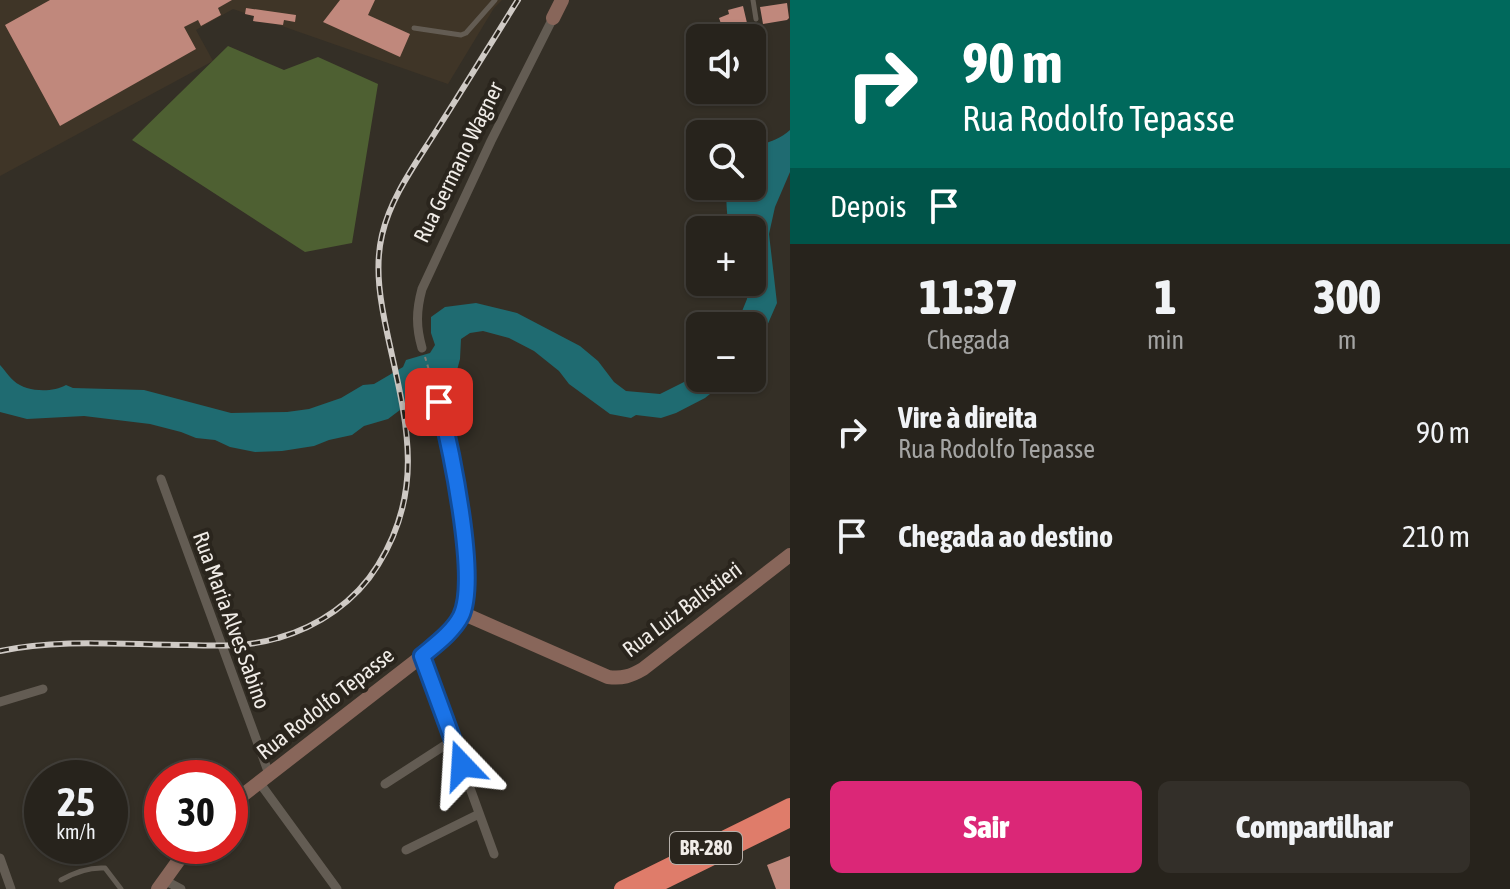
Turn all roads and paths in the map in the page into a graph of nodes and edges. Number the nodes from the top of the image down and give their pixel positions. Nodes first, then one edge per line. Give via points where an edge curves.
1 (495, 0) edge
2 (562, 0) edge
3 (753, 0) edge
4 (553, 18) joint
5 (756, 19) dead end
6 (414, 28) dead end
7 (422, 348) joint
8 (439, 402) joint
9 (161, 479) dead end
10 (790, 555) edge
11 (462, 613) junction
12 (422, 656) junction
13 (43, 689) dead end
14 (0, 702) edge
15 (453, 740) junction
16 (264, 778) junction
17 (385, 784) dead end
18 (248, 791) edge
19 (790, 806) edge
20 (479, 814) junction
21 (790, 819) edge
22 (406, 850) dead end
23 (494, 854) dead end
24 (0, 858) edge
25 (176, 864) edge
26 (61, 880) dead end
27 (161, 884) edge
28 (11, 889) edge
29 (121, 889) edge
30 (181, 889) edge
31 (337, 889) edge
32 (622, 889) edge
33 (648, 889) edge

1 - 6 lane via 461,35
2 - 4 street, Rua Germano Wagner
3 - 5 lane
4 - 7 street, Rua Germano Wagner via 422,289 416,311
7 - 8 path
8 - 11 street via 457,483 466,570
9 - 16 street, Rua Maria Alves Sabino
10 - 11 street, Rua Luiz Balistieri via 632,676 608,677
11 - 12 street, Rua Rodolfo Tepasse
12 - 15 street
12 - 16 street, Rua Rodolfo Tepasse
13 - 14 street
15 - 17 street
15 - 20 street
16 - 18 street, Rua Rodolfo Tepasse
16 - 31 street, Rua Maria Alves Sabino
19 - 32 highway, BR-280
20 - 22 street
20 - 23 street
21 - 33 highway, BR-280
24 - 28 street
25 - 27 street
26 - 29 lane via 75,872 105,868
27 - 30 street

